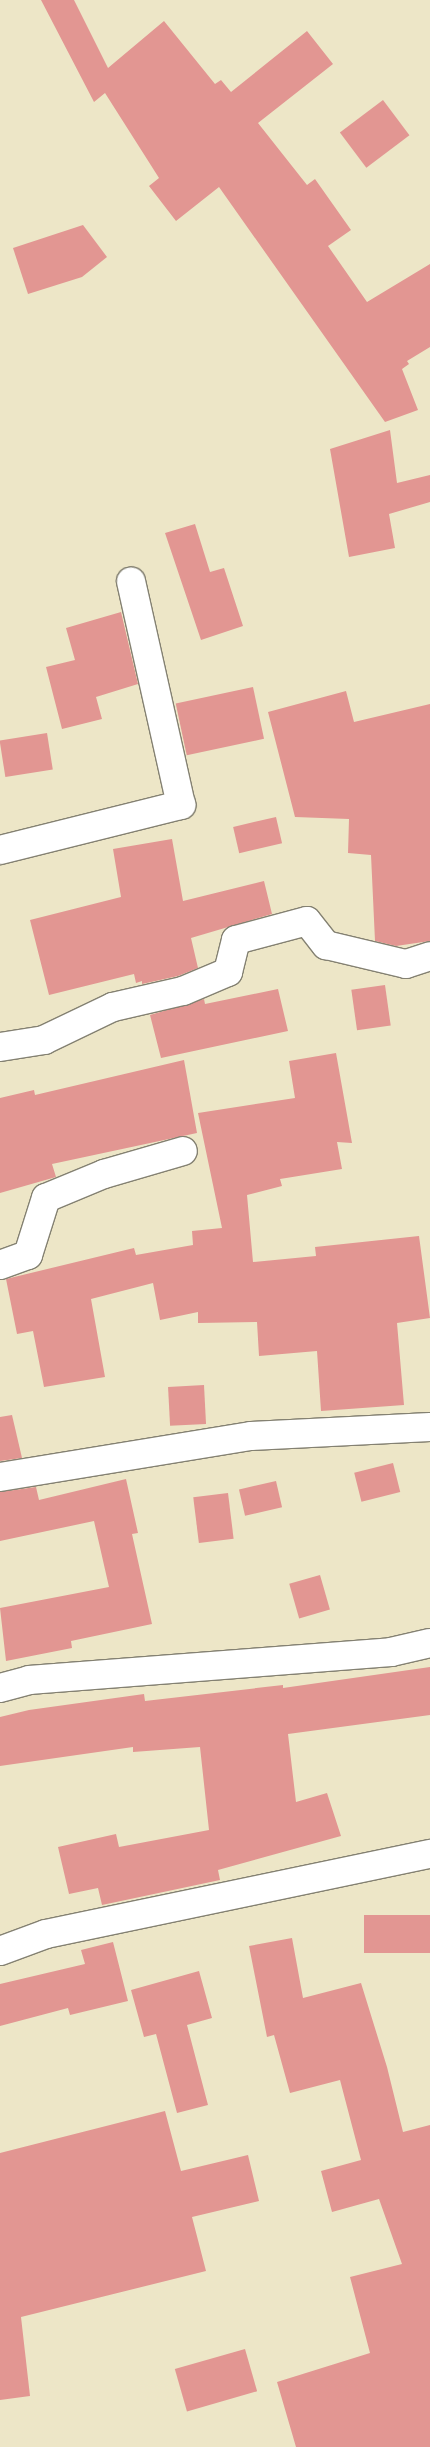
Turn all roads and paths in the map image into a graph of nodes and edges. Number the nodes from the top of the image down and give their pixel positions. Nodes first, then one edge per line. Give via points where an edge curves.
1 (131, 582) dead end
2 (0, 850) edge
3 (430, 956) edge
4 (0, 1047) edge
5 (183, 1151) dead end
6 (0, 1265) edge
7 (430, 1427) edge
8 (0, 1477) edge
9 (430, 1642) edge
10 (1, 1684) edge
11 (430, 1854) edge
12 (0, 1951) edge

1 - 2 street via 181,805
3 - 4 street via 406,964 326,945 307,921 236,940 228,972 192,987 113,1007 44,1040
5 - 6 street via 104,1174 46,1198 28,1255
7 - 8 street via 251,1436
9 - 10 street via 391,1652
11 - 12 street via 46,1934

